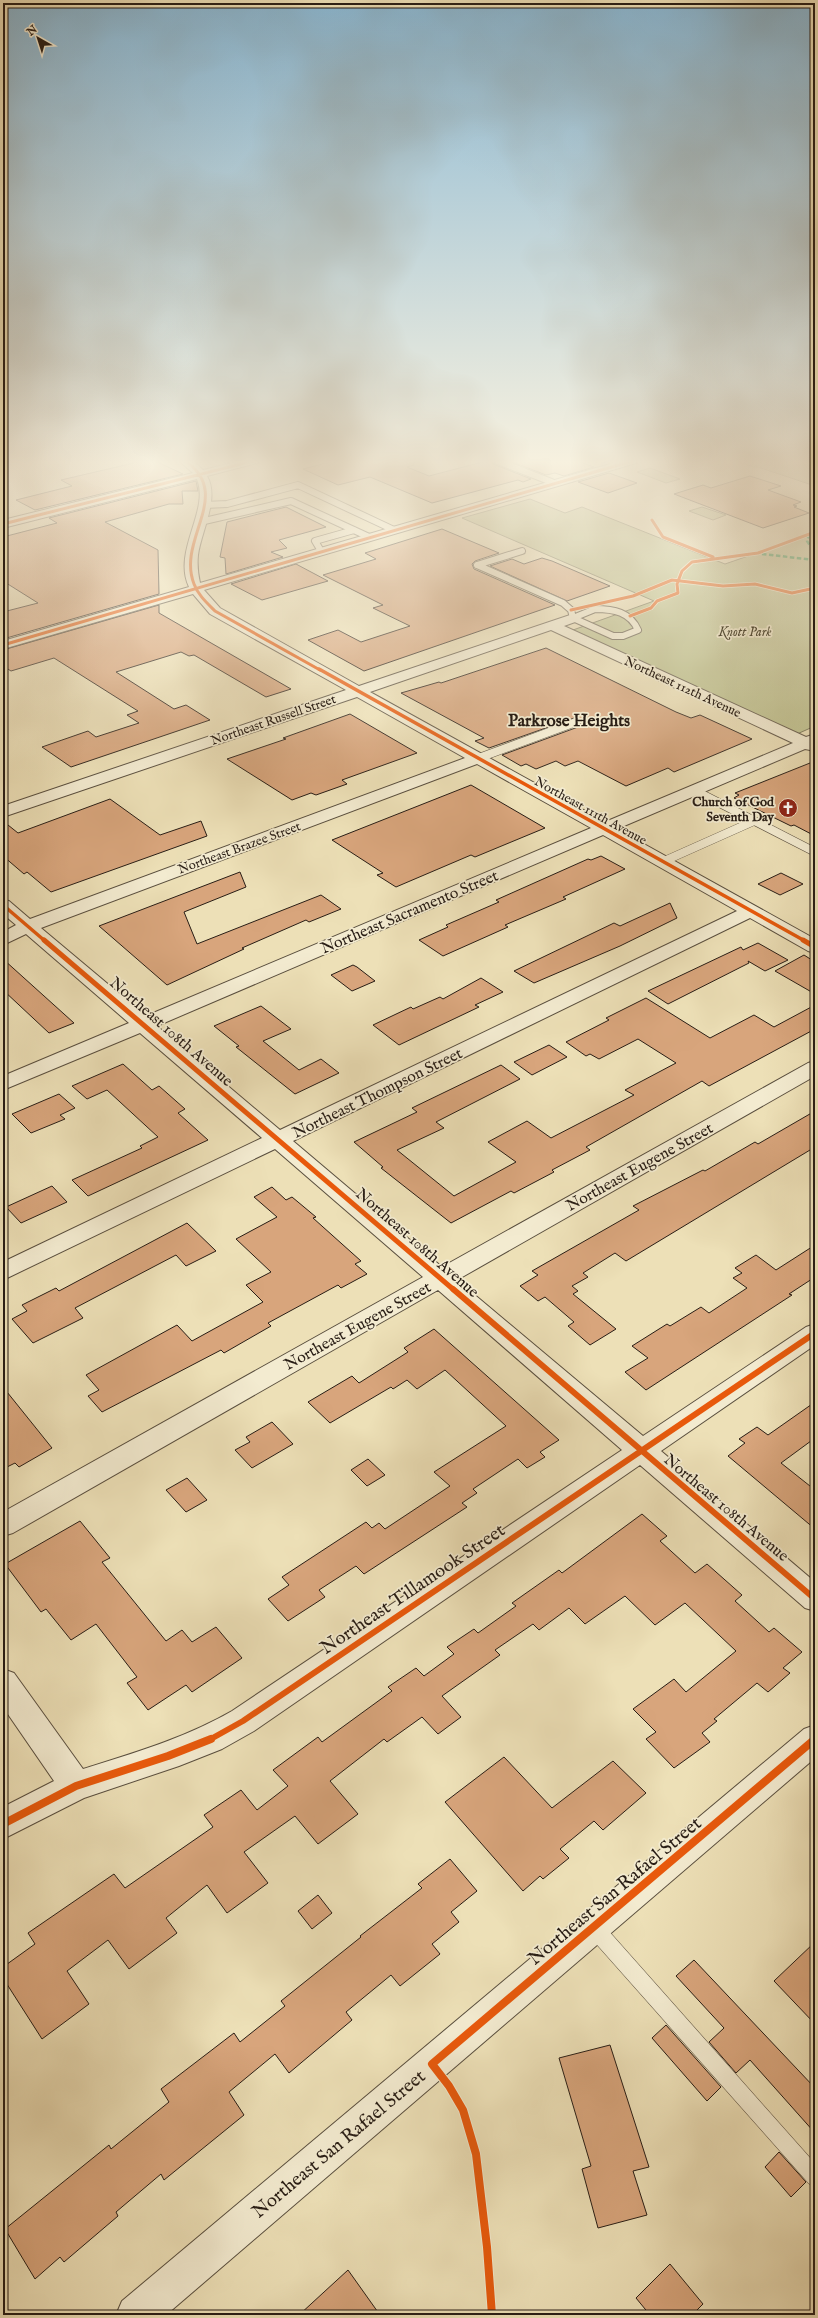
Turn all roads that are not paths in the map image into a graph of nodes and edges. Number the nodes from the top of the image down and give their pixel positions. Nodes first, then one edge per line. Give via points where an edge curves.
1 (190, 567) edge
2 (267, 567) edge
3 (482, 567) edge
4 (194, 589) junction
5 (573, 618) junction
6 (552, 625) junction
7 (3, 645) edge
8 (357, 692) junction
9 (576, 722) dead end
10 (812, 743) edge
11 (476, 759) junction
12 (694, 790) junction
13 (3, 812) edge
14 (754, 821) junction
15 (603, 829) junction
16 (815, 852) edge
17 (662, 862) junction
18 (3, 905) edge
19 (750, 911) junction
20 (28, 926) junction
21 (3, 939) edge
22 (815, 947) edge
23 (143, 1024) junction
24 (815, 1067) edge
25 (3, 1084) edge
26 (278, 1140) junction
27 (3, 1272) edge
28 (440, 1278) junction
29 (815, 1333) edge
30 (641, 1450) junction
31 (3, 1524) edge
32 (815, 1599) edge
33 (3, 1682) edge
34 (815, 1739) edge
35 (76, 1786) junction
36 (3, 1824) edge
37 (594, 1927) junction
38 (815, 2177) edge
39 (136, 2315) edge

1 - 4 street
2 - 4 street
3 - 5 lane via 563,603 571,610
4 - 7 street
4 - 8 street, Northeast 111th Avenue via 207,604 226,618
5 - 5 lane via 613,636 623,636 638,630 630,616 613,609 595,609
5 - 6 street, Northeast Russell Street
6 - 8 street, Northeast Russell Street
6 - 10 street, Northeast 112th Avenue
8 - 11 street, Northeast 111th Avenue
8 - 13 street, Northeast Russell Street
9 - 11 lane
10 - 12 street, Northeast Sacramento Street
11 - 15 street, Northeast 111th Avenue
11 - 20 street, Northeast Brazee Street
12 - 14 lane
12 - 15 street, Northeast Sacramento Street
14 - 16 lane
14 - 17 lane
15 - 17 street, Northeast 111th Avenue
15 - 23 street, Northeast Sacramento Street
17 - 19 street, Northeast 111th Avenue
18 - 20 street, Northeast 108th Avenue
19 - 22 street, Northeast 111th Avenue
19 - 26 street, Northeast Thompson Street
20 - 21 street, Northeast Brazee Street
20 - 23 street, Northeast 108th Avenue
23 - 25 street, Northeast Sacramento Street
23 - 26 street, Northeast 108th Avenue
24 - 28 street, Northeast Eugene Street
26 - 27 street, Northeast Thompson Street
26 - 28 street, Northeast 108th Avenue
28 - 30 street, Northeast 108th Avenue
28 - 31 street, Northeast Eugene Street
29 - 30 street, Northeast Tillamook Street
30 - 32 street, Northeast 108th Avenue
30 - 35 street, Northeast Tillamook Street via 243,1721 211,1739 168,1756
33 - 35 street
34 - 37 street, Northeast San Rafael Street
35 - 36 street, Northeast Tillamook Street
37 - 38 lane
37 - 39 street, Northeast San Rafael Street

